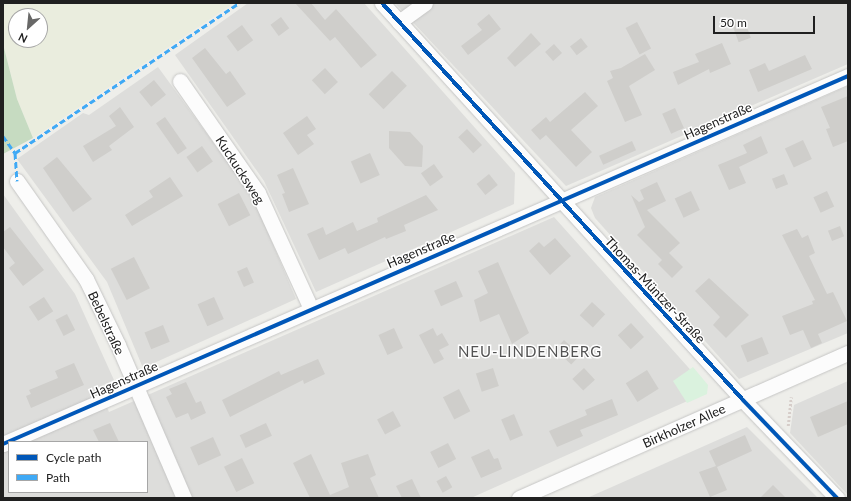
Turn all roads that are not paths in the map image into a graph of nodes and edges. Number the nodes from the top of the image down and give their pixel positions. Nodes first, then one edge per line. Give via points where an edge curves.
1 (382, 3) edge
2 (425, 3) edge
3 (399, 22) junction
4 (848, 76) edge
5 (180, 81) dead end
6 (17, 181) dead end
7 (560, 201) junction
8 (310, 309) junction
9 (848, 353) edge
10 (134, 386) junction
11 (743, 400) junction
12 (10, 441) edge
13 (184, 498) edge
14 (520, 498) edge
15 (837, 498) edge

1 - 3 street, Thomas-Müntzer-Straße
2 - 3 street
3 - 7 street, Thomas-Müntzer-Straße
4 - 7 street, Hagenstraße
5 - 8 street, Kuckucksweg via 258,193
6 - 10 street, Bebelstraße via 86,279
7 - 8 street, Hagenstraße
7 - 11 street, Thomas-Müntzer-Straße
8 - 10 street, Hagenstraße
9 - 11 street, Birkholzer Allee
10 - 12 street, Hagenstraße
10 - 13 street, Bebelstraße
11 - 14 street, Birkholzer Allee
11 - 15 street, Thomas-Müntzer-Straße

